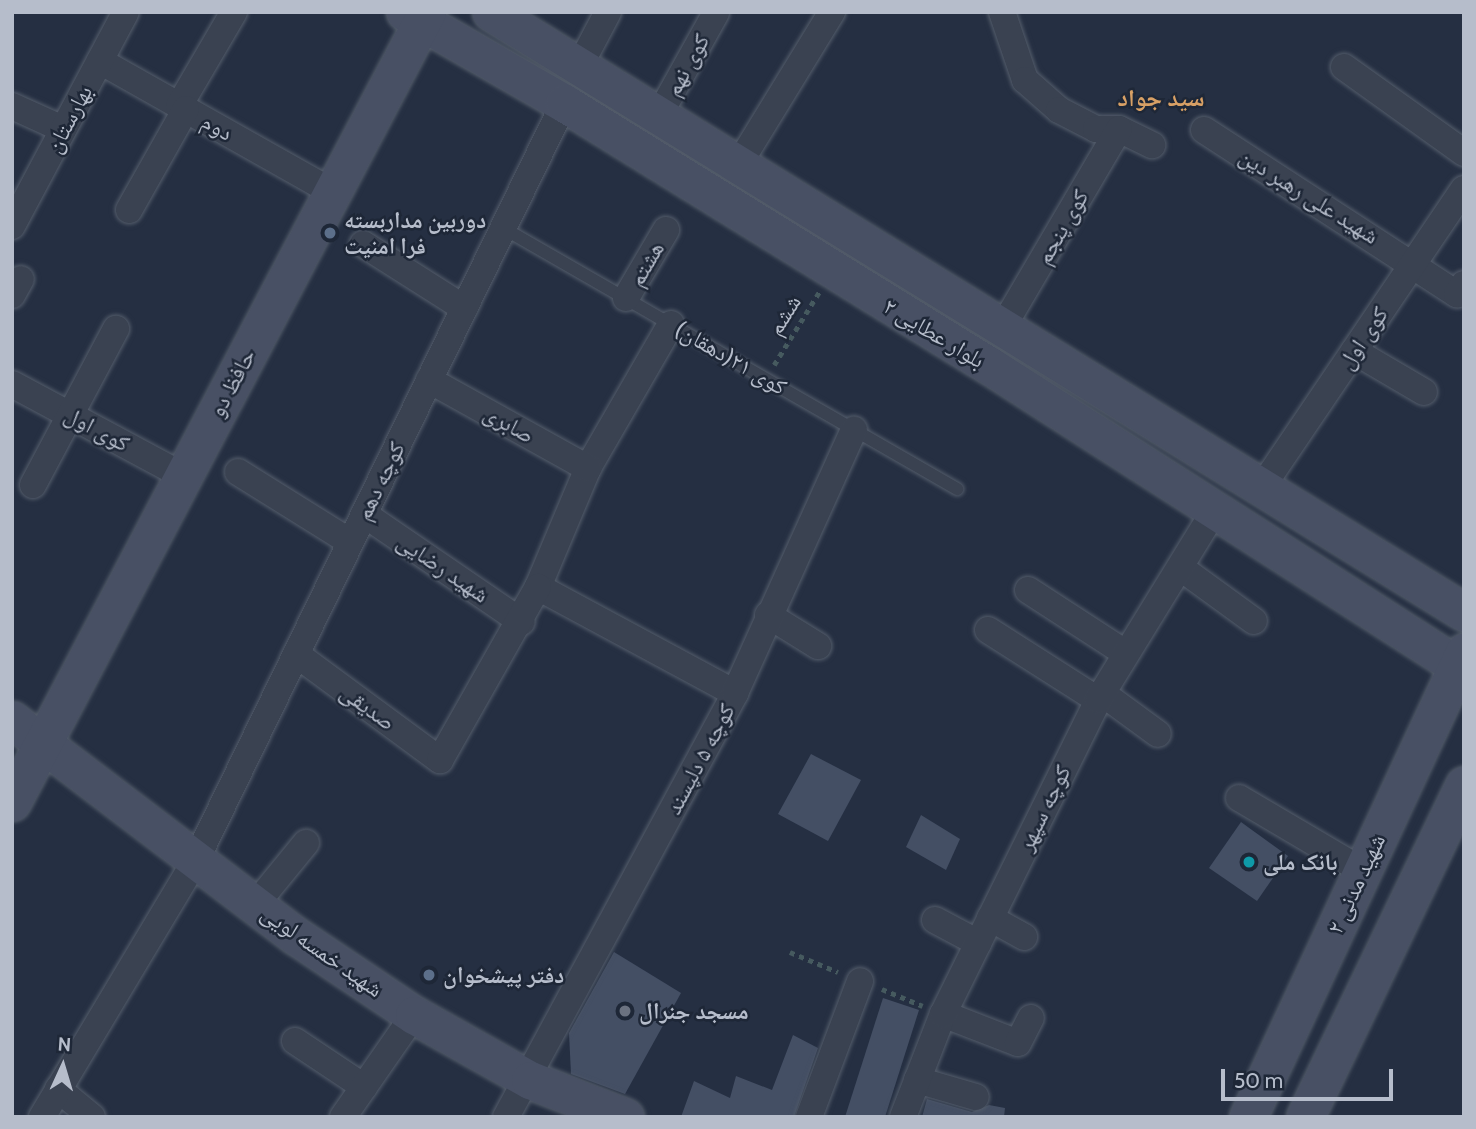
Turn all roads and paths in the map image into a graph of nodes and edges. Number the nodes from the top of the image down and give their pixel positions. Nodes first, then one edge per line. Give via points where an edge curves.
1 (126, 12) edge
2 (234, 12) edge
3 (608, 12) edge
4 (832, 12) edge
5 (1002, 12) edge
6 (716, 13) edge
7 (417, 16) edge
8 (498, 16) edge
9 (480, 54) junction
10 (100, 61) junction
11 (579, 67) junction
12 (1344, 67) dead end
13 (397, 68) junction
14 (564, 103) junction
15 (12, 106) edge
16 (183, 107) junction
17 (658, 117) junction
18 (63, 129) junction
19 (1119, 129) junction
20 (1204, 130) dead end
21 (1152, 145) dead end
22 (1464, 153) edge
23 (737, 167) junction
24 (1464, 189) edge
25 (334, 192) junction
26 (129, 210) dead end
27 (12, 226) edge
28 (503, 228) junction
29 (666, 230) dead end
30 (363, 244) dead end
31 (1414, 262) junction
32 (832, 270) junction
33 (1464, 284) edge
34 (626, 298) junction
35 (464, 308) junction
36 (671, 324) junction
37 (1004, 325) junction
38 (116, 329) dead end
39 (1354, 351) junction
40 (987, 364) junction
41 (766, 377) junction
42 (429, 380) junction
43 (12, 384) edge
44 (1424, 392) dead end
45 (70, 415) junction
46 (853, 430) junction
47 (589, 468) junction
48 (238, 472) dead end
49 (182, 475) junction
50 (33, 485) dead end
51 (1262, 487) junction
52 (957, 489) dead end
53 (1213, 513) junction
54 (364, 514) junction
55 (350, 542) junction
56 (1181, 568) junction
57 (538, 587) junction
58 (1028, 590) dead end
59 (1464, 612) edge
60 (768, 615) junction
61 (1254, 621) dead end
62 (522, 622) junction
63 (988, 629) dead end
64 (818, 646) dead end
65 (1125, 653) junction
66 (296, 654) junction
67 (1461, 662) edge
68 (735, 693) junction
69 (1100, 696) junction
70 (12, 702) edge
71 (12, 720) edge
72 (1158, 734) dead end
73 (44, 744) junction
74 (1462, 792) edge
75 (1239, 798) dead end
76 (12, 802) edge
77 (306, 842) dead end
78 (196, 860) junction
79 (1363, 871) junction
80 (256, 904) junction
81 (990, 918) junction
82 (935, 920) dead end
83 (1024, 937) dead end
84 (978, 943) junction
85 (860, 981) dead end
86 (943, 1014) junction
87 (414, 1015) junction
88 (1031, 1018) dead end
89 (295, 1041) dead end
90 (530, 1080) junction
91 (917, 1080) junction
92 (364, 1087) junction
93 (58, 1089) junction
94 (976, 1097) dead end
95 (1313, 1115) edge
96 (42, 1117) edge
97 (92, 1117) edge
98 (343, 1117) edge
99 (506, 1117) edge
100 (625, 1117) edge
101 (809, 1117) edge
102 (903, 1117) edge
103 (1248, 1117) edge

1 - 10 street, بهارستان
2 - 16 street
3 - 11 street
4 - 23 street
5 - 19 street via 1025,80 1071,117 1096,129
6 - 17 street, کوی نهم
7 - 9 street, بلوار عطایی ۲
7 - 13 street, حافظ دو
8 - 9 street via 484,32
8 - 11 street, بلوار عطایی ۲
9 - 13 street via 427,46
9 - 14 street, بلوار عطایی ۲
10 - 16 street, دوم
10 - 18 street, بهارستان
11 - 17 street, بلوار عطایی ۲
12 - 22 street
13 - 25 street, حافظ دو
14 - 28 street, کوچه دهم
14 - 32 street, بلوار عطایی ۲
15 - 18 street
16 - 25 street, دوم
16 - 26 street
17 - 23 street, بلوار عطایی ۲
18 - 27 street, بهارستان
19 - 21 street
19 - 37 street, کوی پنجم
20 - 31 street, شهید علی رهبر دین
23 - 37 street, بلوار عطایی ۲
24 - 31 street, کوی اول
25 - 49 street, حافظ دو
28 - 34 lane, کوی ۲۱(دهقان)
28 - 35 street, کوچه دهم
29 - 34 street, هشتم
30 - 35 street
31 - 33 street, شهید علی رهبر دین via 1457,294
31 - 39 street, کوی اول
32 - 40 street, بلوار عطایی ۲
32 - 41 path, ششم
34 - 36 lane, کوی ۲۱(دهقان)
35 - 42 street, کوچه دهم
36 - 41 lane, کوی ۲۱(دهقان)
36 - 47 street
37 - 40 street
37 - 51 street, بلوار عطایی ۲
38 - 45 street
39 - 44 street
39 - 51 street, کوی اول
40 - 53 street, بلوار عطایی ۲
41 - 46 lane, کوی ۲۱(دهقان)
42 - 47 street, صابری
42 - 54 street, کوچه دهم
43 - 45 street, کوی اول
45 - 49 street, کوی اول
45 - 50 street
46 - 52 lane, کوی ۲۱(دهقان)
46 - 60 street, کوچه ۵ دلپسند
47 - 57 street
48 - 55 street
49 - 73 street, حافظ دو
51 - 59 street, بلوار عطایی ۲
53 - 56 street, کوچه سپهر
53 - 67 street, بلوار عطایی ۲
54 - 55 street, کوچه دهم
54 - 62 street, شهید رضایی
55 - 66 street, کوچه دهم
56 - 61 street
56 - 65 street, کوچه سپهر
57 - 62 street
57 - 68 street
58 - 65 street
60 - 64 street
60 - 68 street, کوچه ۵ دلپسند
62 - 66 street, صدیقی via 440,760
63 - 69 street
65 - 69 street, کوچه سپهر
66 - 78 street, کوچه دهم
67 - 79 street, شهید مدنی ۲
68 - 90 street, کوچه ۵ دلپسند
69 - 72 street
69 - 81 street, کوچه سپهر
70 - 73 street
71 - 73 street
73 - 76 street, حافظ دو
73 - 78 street, شهید خمسه لویی
74 - 95 street
75 - 79 street
77 - 80 street
78 - 80 street, شهید خمسه لویی
78 - 93 street, کوچه دهم
79 - 103 street, شهید مدنی ۲
80 - 87 street, شهید خمسه لویی
81 - 83 street
81 - 84 street, کوچه سپهر
82 - 84 street
84 - 86 street, کوچه سپهر
85 - 101 street
86 - 88 street via 1018,1043
86 - 91 street, کوچه سپهر
87 - 90 street, شهید خمسه لویی
87 - 92 street
89 - 92 street
90 - 99 street, کوچه ۵ دلپسند
90 - 100 street, شهید خمسه لویی
91 - 94 street
91 - 102 street, کوچه سپهر
92 - 98 street
93 - 96 street, کوچه دهم
93 - 97 street

